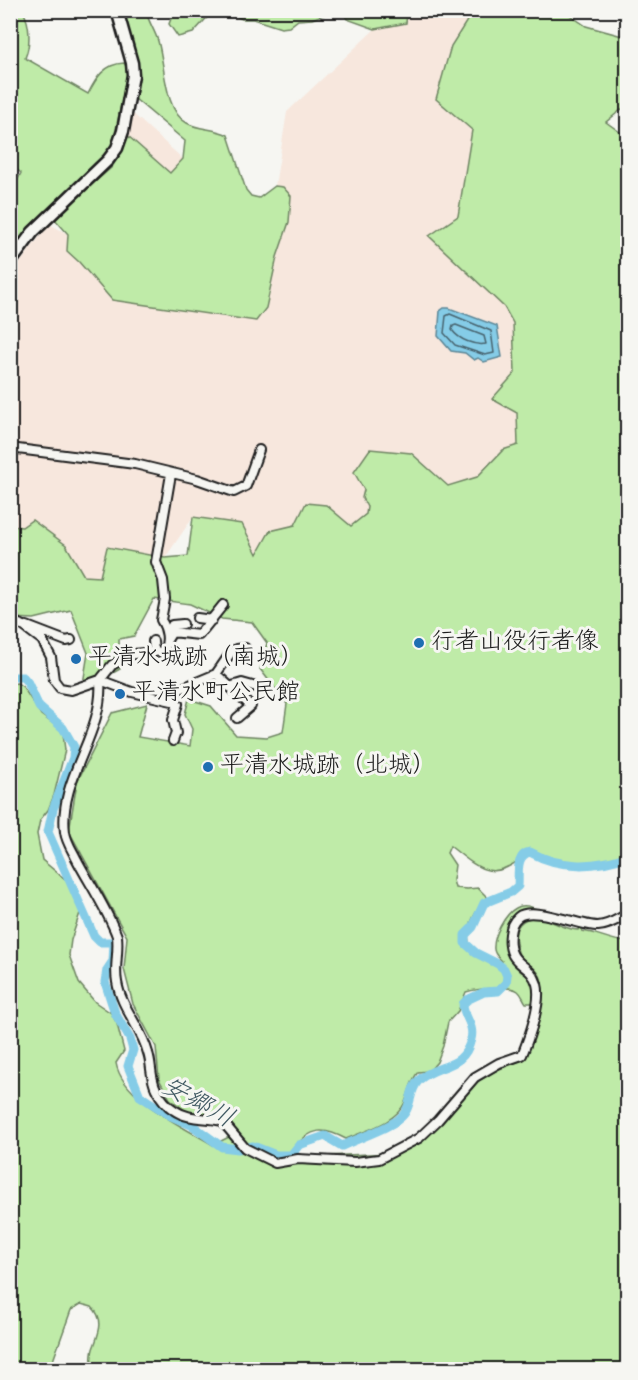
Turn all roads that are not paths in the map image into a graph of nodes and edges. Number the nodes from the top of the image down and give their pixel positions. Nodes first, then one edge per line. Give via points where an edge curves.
1 (117, 10) edge
2 (10, 263) edge
3 (10, 448) edge
4 (259, 450) dead end
5 (171, 474) junction
6 (223, 605) dead end
7 (197, 618) dead end
8 (212, 620) junction
9 (10, 621) edge
10 (183, 624) dead end
11 (22, 625) junction
12 (169, 637) junction
13 (71, 639) dead end
14 (153, 641) dead end
15 (244, 648) dead end
16 (153, 652) junction
17 (216, 674) junction
18 (100, 680) junction
19 (229, 687) junction
20 (267, 690) dead end
21 (172, 701) junction
22 (237, 717) dead end
23 (173, 741) dead end
24 (627, 914) edge

1 - 2 highway via 133,75 117,148 33,232
3 - 5 street via 135,464
4 - 5 street via 246,486 234,492
5 - 12 street via 156,562 164,587 161,620
6 - 8 street
7 - 8 street
8 - 12 street via 199,635 178,632
9 - 11 street
10 - 12 street via 172,625
11 - 13 street via 66,641
11 - 18 street via 42,640 60,688 71,690
12 - 16 street via 164,651
14 - 16 street
15 - 17 street via 232,651
16 - 18 street via 126,657 112,665
17 - 19 street
17 - 21 street via 180,689
18 - 21 street
18 - 24 street via 94,723 66,802 65,834 117,936 116,973 121,997 148,1053 156,1090 170,1107 186,1117 222,1121 243,1146 275,1163 298,1159 379,1159 418,1138 475,1077 522,1055 533,1022 537,987 512,952 512,924 519,916 531,913 596,926 616,922
19 - 20 street via 242,683
19 - 22 street via 251,706
21 - 23 street via 178,704

